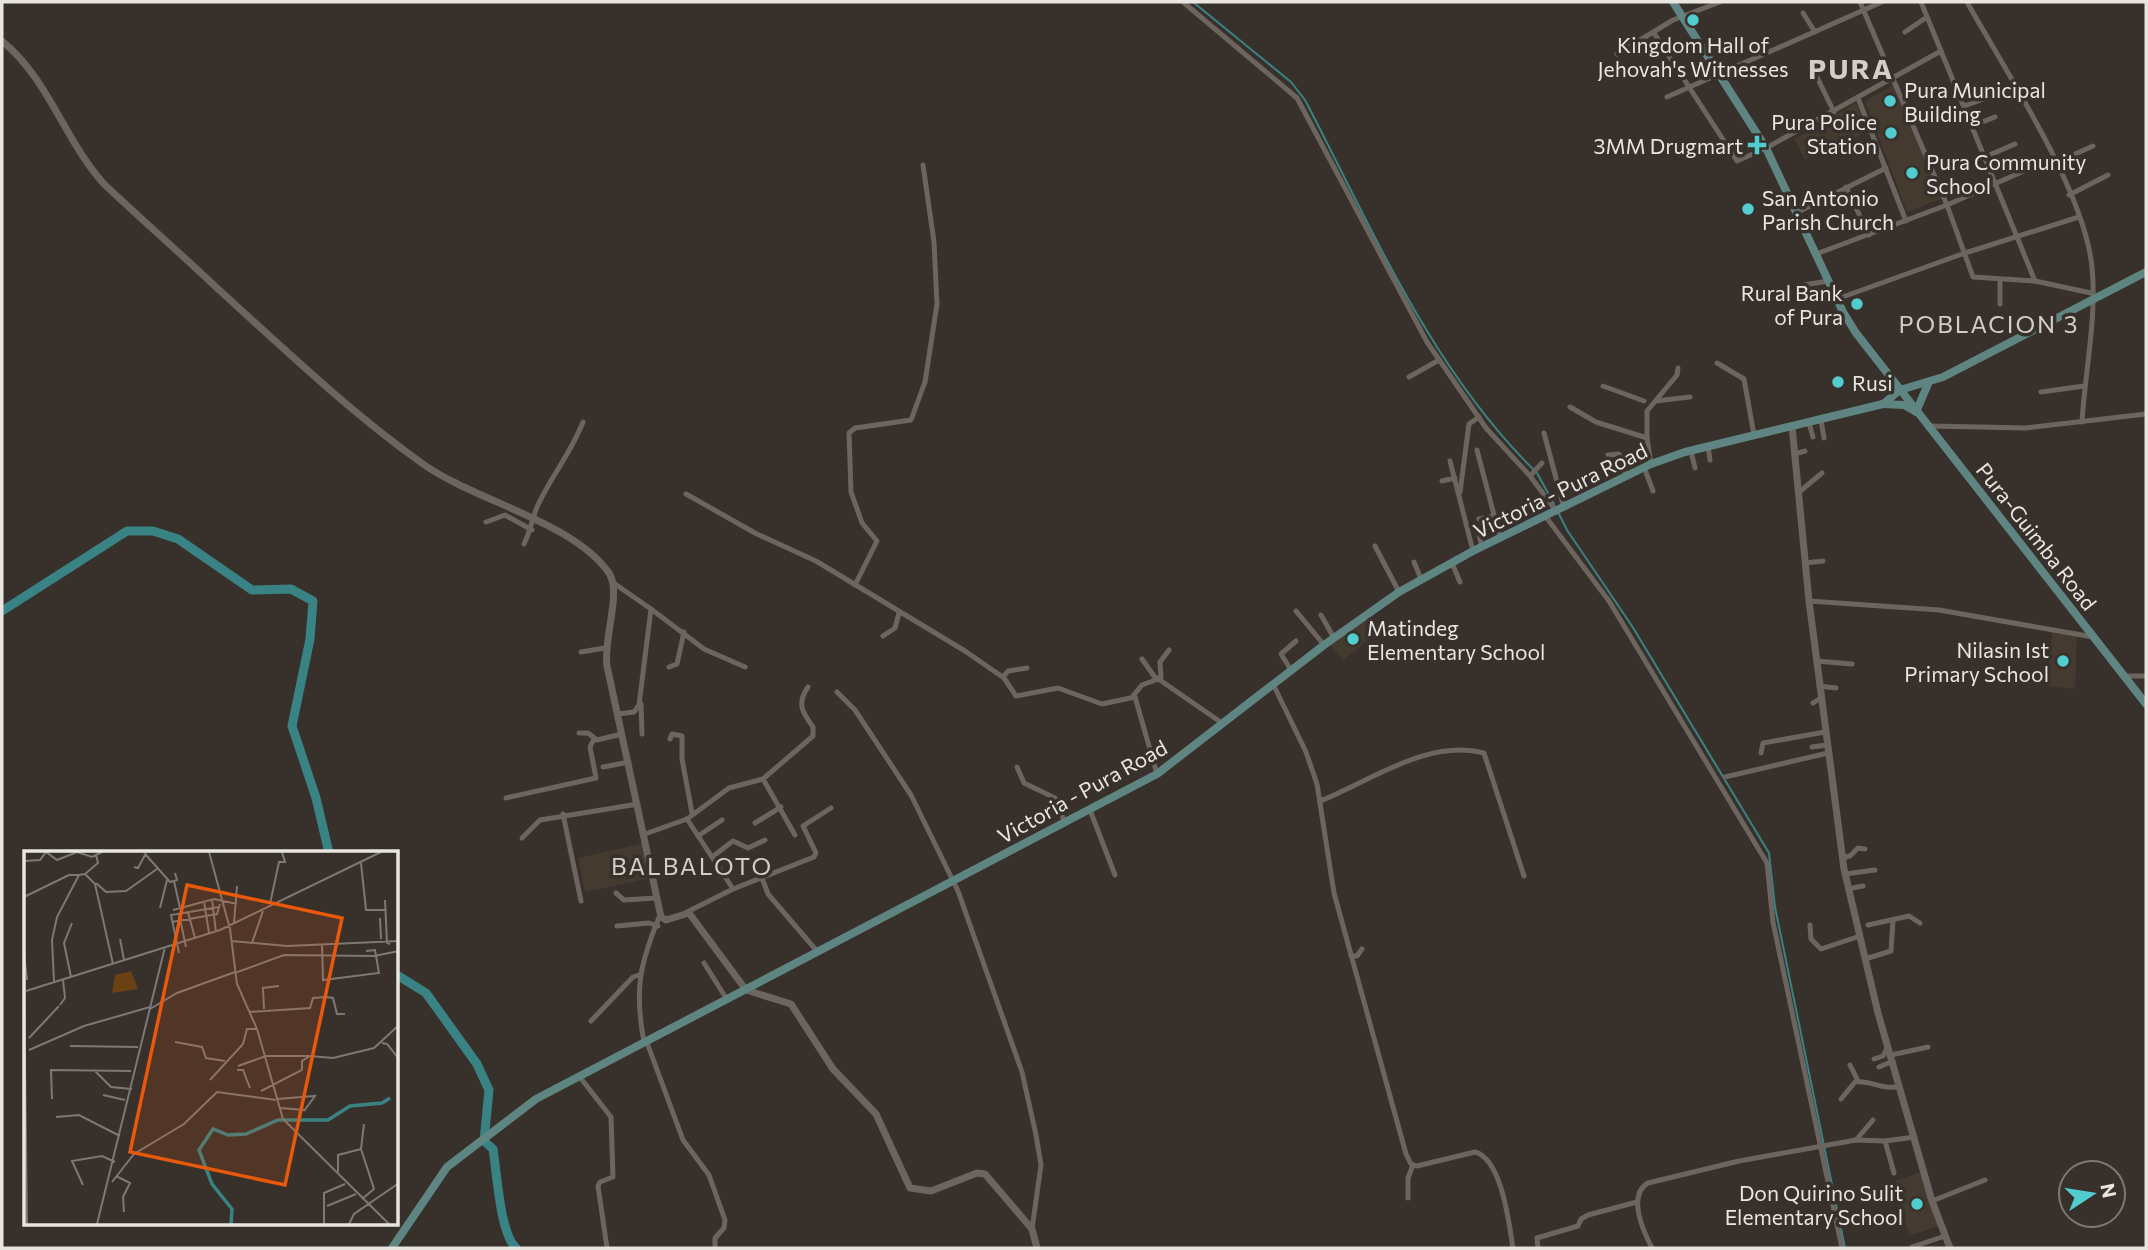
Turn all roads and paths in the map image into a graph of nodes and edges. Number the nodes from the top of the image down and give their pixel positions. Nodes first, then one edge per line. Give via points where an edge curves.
1 (1183, 2) edge
2 (1673, 2) edge
3 (1720, 2) edge
4 (1860, 2) edge
5 (1882, 2) edge
6 (1921, 2) edge
7 (1967, 2) edge
8 (1864, 10) junction
9 (1803, 13) dead end
10 (1927, 17) junction
11 (1682, 18) junction
12 (1815, 32) junction
13 (1654, 33) junction
14 (1905, 33) dead end
15 (2, 41) edge
16 (1941, 51) junction
17 (1617, 54) dead end
18 (1718, 74) junction
19 (1815, 74) dead end
20 (1895, 78) junction
21 (1688, 87) junction
22 (2015, 88) junction
23 (1667, 97) dead end
24 (1858, 98) junction
25 (1964, 106) junction
26 (1833, 112) junction
27 (1995, 117) dead end
28 (1972, 126) junction
29 (2015, 145) dead end
30 (2093, 146) dead end
31 (1766, 149) junction
32 (1985, 157) junction
33 (2054, 160) junction
34 (923, 165) dead end
35 (1886, 168) junction
36 (2108, 175) dead end
37 (1996, 184) junction
38 (1846, 187) junction
39 (2069, 195) junction
40 (1947, 205) junction
41 (1798, 212) junction
42 (2079, 217) junction
43 (1906, 220) junction
44 (1868, 235) junction
45 (2018, 237) junction
46 (1965, 253) junction
47 (1816, 254) junction
48 (2146, 272) edge
49 (2000, 280) junction
50 (1828, 281) junction
51 (2035, 281) junction
52 (1804, 285) dead end
53 (2091, 297) junction
54 (1837, 299) junction
55 (2000, 304) dead end
56 (1439, 360) junction
57 (1717, 363) dead end
58 (1678, 368) dead end
59 (1409, 377) dead end
60 (1928, 384) junction
61 (1603, 386) dead end
62 (2084, 386) junction
63 (1900, 390) junction
64 (2041, 392) dead end
65 (1690, 397) dead end
66 (1657, 401) junction
67 (1882, 404) junction
68 (1570, 407) dead end
69 (1647, 411) junction
70 (1916, 412) junction
71 (2146, 414) edge
72 (1479, 418) junction
73 (1821, 420) junction
74 (583, 422) dead end
75 (1809, 422) junction
76 (2082, 422) junction
77 (1792, 426) junction
78 (1927, 426) junction
79 (1544, 433) dead end
80 (1754, 435) junction
81 (1813, 437) dead end
82 (1647, 438) junction
83 (1825, 438) dead end
84 (1708, 446) junction
85 (1477, 450) dead end
86 (1691, 451) junction
87 (1805, 451) dead end
88 (1795, 454) junction
89 (1608, 455) dead end
90 (1710, 460) dead end
91 (1451, 461) dead end
92 (1542, 463) dead end
93 (1648, 466) junction
94 (1695, 468) dead end
95 (1822, 473) dead end
96 (1530, 476) junction
97 (1626, 477) junction
98 (1455, 478) junction
99 (1442, 481) dead end
100 (1653, 491) dead end
101 (1798, 493) junction
102 (686, 494) dead end
103 (1460, 498) junction
104 (1560, 510) junction
105 (1494, 516) junction
106 (1546, 517) junction
107 (1479, 519) dead end
108 (535, 520) junction
109 (486, 522) dead end
110 (532, 530) junction
111 (1478, 530) dead end
112 (1500, 538) junction
113 (524, 544) dead end
114 (1374, 546) dead end
115 (1482, 547) junction
116 (1473, 551) junction
117 (1823, 561) dead end
118 (1413, 562) dead end
119 (1452, 563) junction
120 (1805, 563) junction
121 (1421, 579) junction
122 (1460, 582) dead end
123 (615, 584) junction
124 (855, 585) junction
125 (1399, 592) junction
126 (1809, 601) junction
127 (651, 609) junction
128 (1296, 611) dead end
129 (899, 613) junction
130 (1321, 615) dead end
131 (684, 632) junction
132 (883, 636) dead end
133 (1334, 638) junction
134 (2095, 638) junction
135 (1296, 641) dead end
136 (1324, 645) junction
137 (606, 648) junction
138 (1168, 650) dead end
139 (581, 652) dead end
140 (1142, 659) dead end
141 (1816, 662) junction
142 (1852, 663) dead end
143 (669, 667) dead end
144 (745, 667) dead end
145 (1027, 668) dead end
146 (1291, 670) junction
147 (2124, 676) junction
148 (2146, 676) edge
149 (1003, 677) junction
150 (1158, 679) junction
151 (1273, 684) junction
152 (1819, 686) junction
153 (808, 687) dead end
154 (1836, 688) dead end
155 (640, 690) junction
156 (838, 692) dead end
157 (1133, 696) junction
158 (2146, 704) edge
159 (618, 715) junction
160 (1222, 723) junction
161 (1825, 732) junction
162 (579, 733) dead end
163 (622, 734) junction
164 (642, 734) dead end
165 (594, 738) junction
166 (670, 739) dead end
167 (1812, 747) dead end
168 (1827, 749) junction
169 (1761, 753) dead end
170 (629, 762) junction
171 (603, 767) dead end
172 (1017, 767) dead end
173 (1157, 774) junction
174 (1725, 777) dead end
175 (763, 779) junction
176 (506, 798) dead end
177 (1320, 801) junction
178 (638, 804) junction
179 (781, 807) junction
180 (831, 808) dead end
181 (1090, 810) junction
182 (692, 813) junction
183 (563, 814) junction
184 (687, 819) junction
185 (722, 820) dead end
186 (755, 823) dead end
187 (1065, 823) junction
188 (645, 834) junction
189 (795, 835) dead end
190 (698, 836) junction
191 (522, 838) dead end
192 (765, 840) dead end
193 (1866, 849) dead end
194 (712, 857) junction
195 (1842, 858) junction
196 (1875, 870) dead end
197 (1845, 874) junction
198 (1115, 875) dead end
199 (1524, 876) dead end
200 (762, 878) junction
201 (954, 880) junction
202 (1863, 886) dead end
203 (1848, 889) junction
204 (733, 890) junction
205 (616, 893) dead end
206 (656, 898) junction
207 (581, 901) dead end
208 (687, 912) junction
209 (663, 917) junction
210 (1893, 920) junction
211 (1920, 923) dead end
212 (1810, 925) dead end
213 (1868, 925) dead end
214 (617, 926) dead end
215 (656, 926) junction
216 (1860, 936) junction
217 (1362, 949) dead end
218 (816, 950) junction
219 (1351, 956) junction
220 (1865, 959) junction
221 (704, 963) dead end
222 (639, 975) junction
223 (744, 988) junction
224 (726, 998) junction
225 (591, 1021) dead end
226 (645, 1041) junction
227 (1888, 1046) junction
228 (1928, 1047) dead end
229 (1892, 1058) junction
230 (1874, 1059) dead end
231 (1850, 1065) dead end
232 (1878, 1067) dead end
233 (579, 1076) junction
234 (1858, 1081) junction
235 (1900, 1086) junction
236 (1841, 1099) dead end
237 (1873, 1120) dead end
238 (1915, 1137) junction
239 (1856, 1140) junction
240 (1885, 1141) junction
241 (1822, 1146) junction
242 (1413, 1166) junction
243 (1894, 1172) dead end
244 (1985, 1181) dead end
245 (1408, 1198) dead end
246 (1932, 1200) junction
247 (1637, 1202) junction
248 (1032, 1229) junction
249 (1945, 1236) junction
250 (1912, 1247) edge
251 (392, 1248) edge
252 (607, 1248) edge
253 (715, 1248) edge
254 (1037, 1248) edge
255 (1513, 1248) edge
256 (1538, 1248) edge
257 (1652, 1248) edge
258 (1842, 1248) edge
259 (1950, 1248) edge

1 - 56 street via 1301,104
2 - 11 main road, Pura-Guimba Road
3 - 11 street
4 - 8 street
5 - 8 street
6 - 10 street
7 - 22 street
8 - 12 street
8 - 20 street
9 - 12 street
10 - 14 street
10 - 16 street
11 - 13 street
11 - 18 main road, Pura-Guimba Road
12 - 18 street
13 - 17 street
13 - 21 street
15 - 108 street via 36,81 104,184 306,372 429,468 471,493
16 - 20 street
16 - 25 street
18 - 21 street
18 - 31 main road, Pura-Guimba Road
19 - 26 street
20 - 24 street
20 - 40 street
21 - 23 street
21 - 31 street via 1735,160
22 - 25 street
22 - 33 street
24 - 26 street
24 - 35 street
25 - 28 street
26 - 31 street
27 - 28 street
28 - 32 street
29 - 32 street
30 - 33 street
31 - 41 main road, Pura-Guimba Road
32 - 37 street
33 - 37 street
33 - 39 street
34 - 124 street via 937,304 925,382 912,419 855,428 849,433 851,492 862,523 877,540
35 - 38 street
35 - 43 street
36 - 39 street
37 - 40 street
37 - 45 street
38 - 41 street
38 - 44 street
39 - 42 street
40 - 43 street
40 - 46 street
41 - 47 main road, Pura-Guimba Road
42 - 45 street
42 - 53 street via 2091,260
43 - 44 street
44 - 47 street
45 - 46 street
45 - 51 street
46 - 49 street via 1975,279
46 - 54 street
47 - 50 main road, Pura-Guimba Road
48 - 53 main road
49 - 51 street
49 - 55 street
50 - 52 street
50 - 54 main road, Pura-Guimba Road
51 - 53 street
53 - 60 main road
53 - 62 street
54 - 63 main road, Pura-Guimba Road
56 - 59 street
56 - 72 street
57 - 80 street via 1744,379
58 - 66 street
60 - 63 main road
60 - 70 main road
61 - 69 street via 1643,398
62 - 64 street
62 - 76 street
63 - 67 main road, Victoria - Pura Road
63 - 70 main road, Pura-Guimba Road
65 - 66 street
66 - 69 street
67 - 70 main road via 1904,405
67 - 73 main road, Victoria - Pura Road
68 - 82 street via 1596,422
69 - 82 street
70 - 78 main road, Pura-Guimba Road
71 - 76 street
72 - 96 street
72 - 103 street via 1469,424
73 - 75 main road, Victoria - Pura Road
73 - 83 street
74 - 108 street
75 - 77 main road, Victoria - Pura Road
75 - 81 street
76 - 78 street via 2026,428
77 - 80 main road, Victoria - Pura Road
77 - 88 street
78 - 134 main road, Pura-Guimba Road
79 - 104 street
80 - 84 main road, Victoria - Pura Road
82 - 93 street
84 - 86 main road, Victoria - Pura Road
84 - 90 street
85 - 105 street
86 - 93 main road, Victoria - Pura Road
86 - 94 street
87 - 88 street
88 - 101 street
89 - 97 street via 1619,454
91 - 98 street
92 - 96 street
93 - 97 main road, Victoria - Pura Road
93 - 100 street
95 - 101 street
96 - 104 street
97 - 104 main road, Victoria - Pura Road
98 - 99 street
98 - 103 street
101 - 120 street
102 - 124 street
103 - 116 street
104 - 106 main road, Victoria - Pura Road
105 - 107 street
105 - 112 street
106 - 112 main road, Victoria - Pura Road
106 - 241 street via 1609,601 1765,859 1773,922
108 - 110 street
108 - 123 street via 592,555
109 - 110 street via 505,515
110 - 113 street
111 - 115 street
112 - 115 main road, Victoria - Pura Road
114 - 125 street
115 - 116 main road, Victoria - Pura Road
116 - 119 main road, Victoria - Pura Road
117 - 120 street
118 - 121 street
119 - 121 main road, Victoria - Pura Road
119 - 122 street
120 - 126 street
121 - 125 main road, Victoria - Pura Road
123 - 127 street
123 - 137 street
124 - 129 street
125 - 133 main road, Victoria - Pura Road
126 - 134 street via 1939,610
126 - 141 street
127 - 131 street
127 - 155 street
128 - 136 street
129 - 132 street via 895,628
129 - 149 street
130 - 133 street
131 - 143 street via 677,664
131 - 144 street via 704,649
133 - 136 main road, Victoria - Pura Road
134 - 147 main road, Pura-Guimba Road
135 - 146 street via 1281,654
136 - 146 main road, Victoria - Pura Road
137 - 139 street
137 - 159 street
138 - 150 street via 1160,662
140 - 150 street
141 - 142 street
141 - 152 street
145 - 149 street via 1009,671
146 - 151 main road, Victoria - Pura Road
147 - 148 street
147 - 158 main road, Pura-Guimba Road
149 - 157 street via 1016,696 1055,688 1102,704
150 - 157 street via 1142,685
150 - 160 street
151 - 160 main road, Victoria - Pura Road
151 - 177 street via 1306,752
152 - 154 street
152 - 161 street via 1817,701
153 - 175 street via 801,706 813,736
155 - 159 street via 637,710
155 - 164 street
156 - 201 street via 911,794
157 - 173 street
159 - 163 street
160 - 173 main road, Victoria - Pura Road
161 - 168 street
161 - 169 street via 1763,743
162 - 165 street
163 - 165 street
163 - 170 street
165 - 176 street via 590,747 596,778
166 - 182 street via 672,734 682,736
167 - 168 street
168 - 174 street
168 - 195 street
170 - 171 street
170 - 178 street
172 - 187 street via 1024,783 1055,798
173 - 181 main road, Victoria - Pura Road
175 - 179 street
175 - 182 street via 729,788
177 - 199 street via 1405,761 1453,751 1484,753
177 - 219 street via 1334,893
178 - 183 street
178 - 188 street
179 - 186 street
179 - 189 street
180 - 200 street via 803,827 816,856
181 - 187 main road, Victoria - Pura Road
181 - 198 street
182 - 184 street
183 - 191 street via 535,823
183 - 207 street
184 - 188 street
184 - 190 street
185 - 190 street
187 - 201 main road, Victoria - Pura Road
188 - 206 street
190 - 194 street
192 - 194 street via 748,848 733,841
193 - 195 street via 1858,848
194 - 204 street
195 - 197 street
196 - 197 street
197 - 203 street
200 - 204 street
200 - 218 street via 774,902
201 - 218 main road, Victoria - Pura Road
201 - 248 street via 1020,1066 1037,1135 1041,1165
202 - 203 street
203 - 216 street
204 - 208 street
205 - 206 street via 624,900
206 - 209 street
208 - 209 street
208 - 223 street
209 - 215 street
210 - 211 street via 1909,916
210 - 213 street
210 - 220 street via 1891,951
212 - 216 street via 1811,939 1821,949
214 - 215 street
215 - 222 street
216 - 220 street
217 - 219 street
218 - 223 main road, Victoria - Pura Road
219 - 242 street
220 - 227 street
221 - 224 street
222 - 225 street
222 - 226 street via 638,1005
223 - 224 main road, Victoria - Pura Road
223 - 248 street via 791,1004 833,1069 876,1114 911,1188 931,1191 985,1174
224 - 226 main road, Victoria - Pura Road
226 - 233 main road, Victoria - Pura Road
226 - 253 street via 683,1140 709,1175 725,1220
227 - 229 street
227 - 230 street via 1883,1056
228 - 229 street
229 - 232 street
229 - 235 street
231 - 234 street
233 - 251 main road, Victoria - Pura Road via 536,1098 440,1174
233 - 252 street via 611,1120 613,1177 598,1186
234 - 235 street via 1885,1089
234 - 236 street
235 - 238 street
237 - 239 street
238 - 240 street
238 - 246 street
239 - 240 street
239 - 241 street
240 - 243 street
241 - 247 street via 1656,1180 1642,1186
241 - 258 street
242 - 245 street
242 - 255 street via 1475,1152 1483,1155 1497,1177
244 - 246 street
246 - 249 street
247 - 256 street via 1536,1238
247 - 257 street
248 - 254 street
249 - 250 street
249 - 259 street

